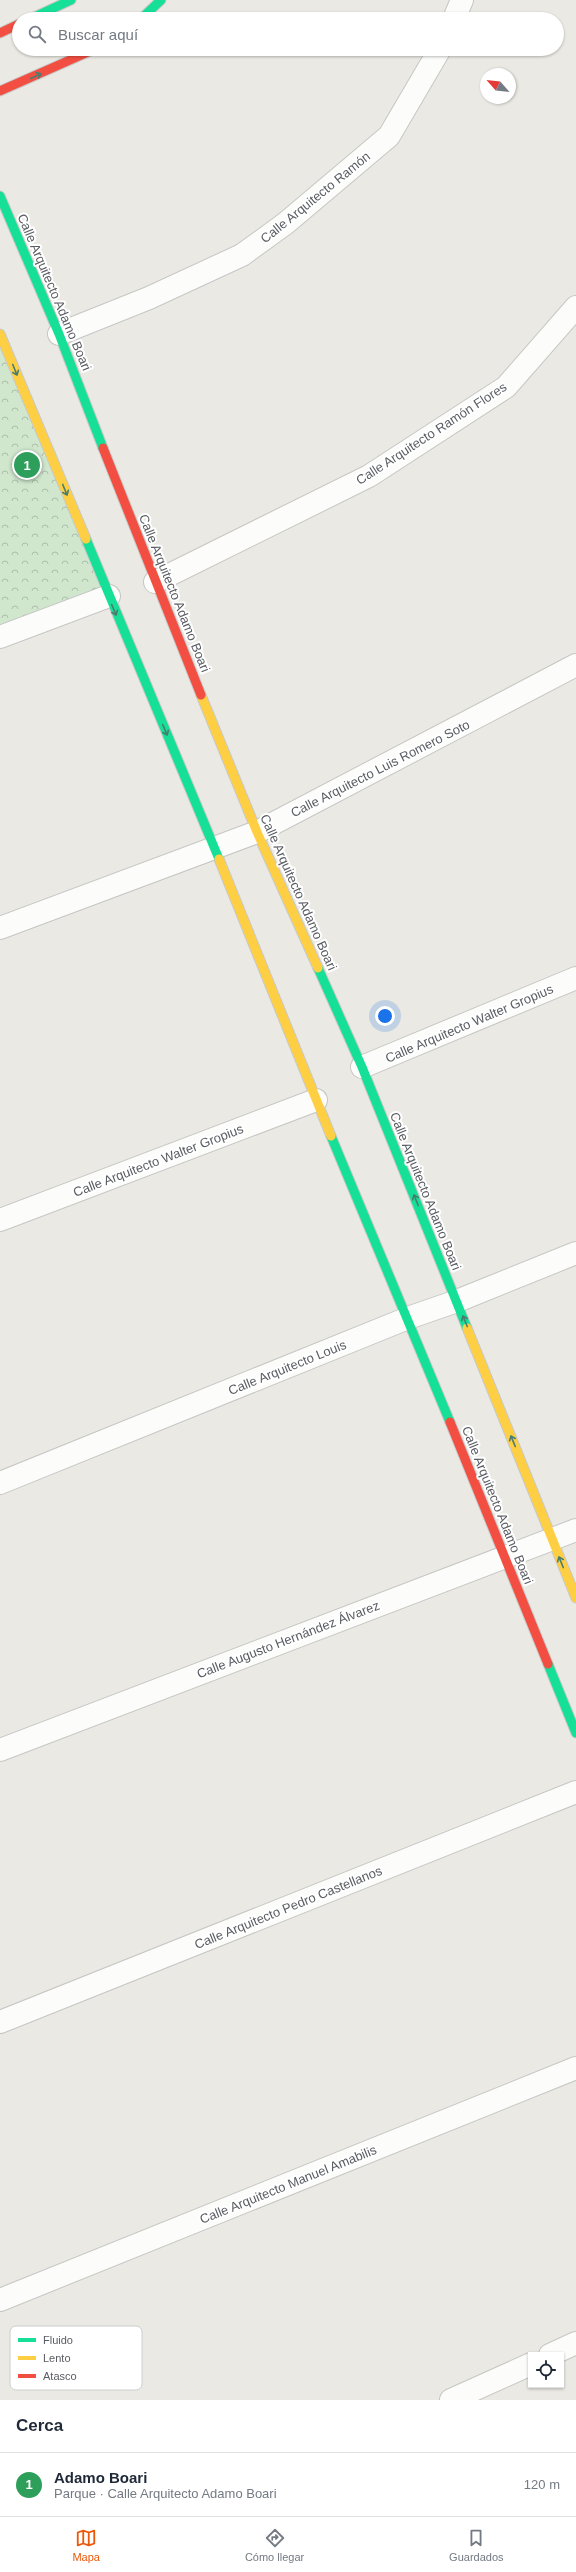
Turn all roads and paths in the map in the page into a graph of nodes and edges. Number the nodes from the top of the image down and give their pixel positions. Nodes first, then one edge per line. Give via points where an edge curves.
1 (71, 0) edge
2 (161, 0) edge
3 (462, 0) edge
4 (45, 12) edge
5 (148, 12) edge
6 (457, 12) edge
7 (12, 27) edge
8 (0, 33) edge
9 (79, 56) edge
10 (436, 56) edge
11 (0, 91) edge
12 (0, 196) edge
13 (576, 307) edge
14 (0, 334) edge
15 (59, 334) junction
16 (155, 582) junction
17 (109, 596) junction
18 (0, 637) edge
19 (576, 665) edge
20 (257, 832) junction
21 (215, 849) junction
22 (0, 928) edge
23 (576, 978) edge
24 (362, 1067) junction
25 (316, 1100) junction
26 (0, 1220) edge
27 (576, 1253) edge
28 (457, 1301) junction
29 (408, 1318) junction
30 (0, 1483) edge
31 (576, 1530) edge
32 (552, 1540) junction
33 (505, 1555) junction
34 (576, 1598) edge
35 (576, 1733) edge
36 (0, 1750) edge
37 (576, 1792) edge
38 (0, 2022) edge
39 (576, 2068) edge
40 (0, 2300) edge
41 (576, 2343) edge
42 (556, 2352) edge
43 (528, 2365) edge
44 (450, 2400) edge

1 - 4 street
2 - 5 street
3 - 6 street
7 - 8 street
11 -> 9 street
10 - 15 street, Calle Arquitecto Ramón via 389,136 286,223 242,255 149,298
12 - 15 street, Calle Arquitecto Adamo Boari
13 - 16 street, Calle Arquitecto Ramón Flores via 506,388 369,476
14 -> 17 street, Calle Arquitecto Adamo Boari
15 - 16 street, Calle Arquitecto Adamo Boari
16 - 20 street, Calle Arquitecto Adamo Boari
17 - 18 street
17 -> 21 street, Calle Arquitecto Adamo Boari
19 - 20 street, Calle Arquitecto Luis Romero Soto
20 - 21 street, Calle Arquitecto Luis Romero Soto
20 - 24 street, Calle Arquitecto Adamo Boari
21 - 22 street, Calle Arquitecto Luis Romero Soto
21 - 25 street, Calle Arquitecto Adamo Boari
23 - 24 street, Calle Arquitecto Walter Gropius
28 -> 24 street, Calle Arquitecto Adamo Boari
25 - 26 street, Calle Arquitecto Walter Gropius
25 - 29 street, Calle Arquitecto Adamo Boari
27 - 28 street, Calle Arquitecto Louis
28 - 29 street, Calle Arquitecto Louis
32 -> 28 street, Calle Arquitecto Adamo Boari
29 - 30 street, Calle Arquitecto Louis
29 - 33 street, Calle Arquitecto Adamo Boari
31 - 32 street, Calle Augusto Hernández Álvarez
32 - 33 street, Calle Augusto Hernández Álvarez
34 -> 32 street, Calle Arquitecto Adamo Boari
33 - 35 street, Calle Arquitecto Adamo Boari
33 - 36 street, Calle Augusto Hernández Álvarez
37 - 38 street, Calle Arquitecto Pedro Castellanos
39 - 40 street, Calle Arquitecto Manuel Amabilis
41 - 42 street
43 - 44 street

